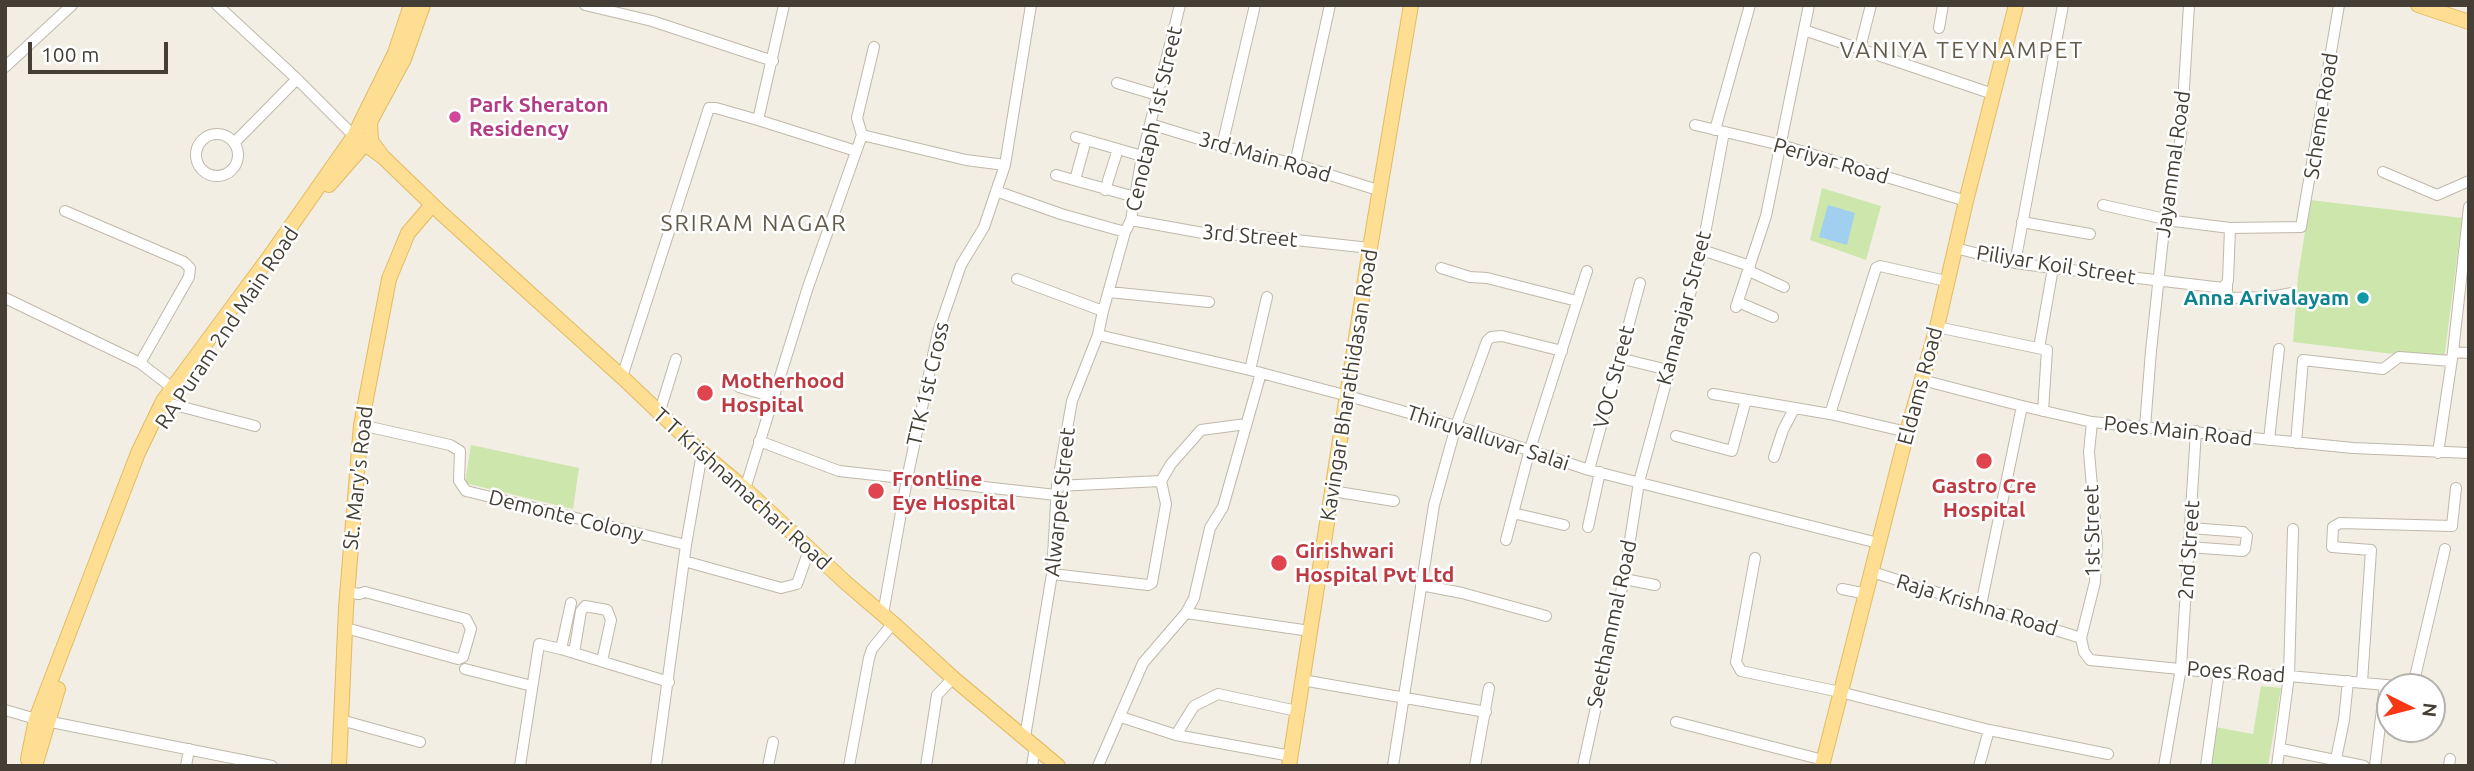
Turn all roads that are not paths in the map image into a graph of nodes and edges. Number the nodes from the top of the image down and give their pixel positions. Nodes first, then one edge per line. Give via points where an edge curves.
1 (72, 5) edge
2 (411, 5) edge
3 (423, 5) edge
4 (585, 5) edge
5 (783, 5) edge
6 (1031, 5) edge
7 (1180, 5) edge
8 (1255, 5) edge
9 (1330, 5) edge
10 (1411, 5) edge
11 (1750, 5) edge
12 (1808, 5) edge
13 (1871, 5) edge
14 (1943, 5) edge
15 (2016, 5) edge
16 (2063, 5) edge
17 (2189, 5) edge
18 (2340, 5) edge
19 (2418, 5) edge
20 (219, 6) edge
21 (2435, 8) edge
22 (2469, 23) edge
23 (1938, 28) dead end
24 (1804, 30) junction
25 (874, 47) dead end
26 (1860, 48) junction
27 (773, 61) junction
28 (5, 67) edge
29 (297, 79) junction
30 (1117, 83) dead end
31 (1993, 94) junction
32 (1157, 95) junction
33 (758, 120) junction
34 (1150, 124) junction
35 (1695, 125) dead end
36 (1720, 131) junction
37 (862, 135) junction
38 (359, 140) junction
39 (234, 143) dead end
40 (1781, 145) junction
41 (1222, 146) junction
42 (1118, 149) junction
43 (856, 151) junction
44 (1142, 156) junction
45 (383, 157) junction
46 (1005, 164) junction
47 (1295, 164) junction
48 (2383, 172) dead end
49 (1056, 175) dead end
50 (1075, 180) junction
51 (2469, 181) edge
52 (1105, 190) junction
53 (996, 191) junction
54 (1381, 191) junction
55 (1135, 197) junction
56 (1966, 201) junction
57 (432, 205) junction
58 (2103, 205) dead end
59 (2469, 207) edge
60 (65, 211) dead end
61 (2165, 219) junction
62 (1131, 220) junction
63 (2022, 222) junction
64 (2230, 229) junction
65 (1125, 233) junction
66 (2090, 234) dead end
67 (1370, 248) junction
68 (1955, 248) junction
69 (1702, 250) junction
70 (2015, 263) junction
71 (1441, 268) dead end
72 (1750, 268) junction
73 (2053, 268) junction
74 (1587, 271) dead end
75 (1017, 279) dead end
76 (1946, 281) junction
77 (2158, 281) junction
78 (1640, 283) dead end
79 (2228, 284) junction
80 (1784, 287) dead end
81 (1108, 292) junction
82 (2292, 293) dead end
83 (1267, 297) dead end
84 (5, 298) edge
85 (1577, 301) junction
86 (1209, 302) dead end
87 (1103, 311) junction
88 (1773, 317) dead end
89 (1937, 327) junction
90 (1098, 335) junction
91 (2039, 348) junction
92 (2278, 349) dead end
93 (1562, 351) junction
94 (2469, 353) edge
95 (2452, 357) junction
96 (1619, 358) junction
97 (676, 359) dead end
98 (140, 363) junction
99 (1668, 370) junction
100 (1256, 371) junction
101 (622, 377) junction
102 (1922, 380) junction
103 (739, 387) dead end
104 (1713, 394) dead end
105 (174, 395) junction
106 (1348, 396) junction
107 (773, 397) junction
108 (1746, 400) junction
109 (2022, 406) junction
110 (1794, 409) junction
111 (2043, 411) junction
112 (659, 414) junction
113 (1829, 414) junction
114 (2092, 422) junction
115 (1247, 424) junction
116 (361, 425) junction
117 (255, 426) dead end
118 (1456, 426) junction
119 (2145, 427) junction
120 (2196, 431) junction
121 (1907, 432) junction
122 (1676, 436) dead end
123 (2269, 440) junction
124 (759, 441) junction
125 (2296, 443) junction
126 (1530, 449) junction
127 (702, 453) junction
128 (2438, 453) junction
129 (2469, 453) edge
130 (1774, 457) dead end
131 (1595, 471) junction
132 (907, 480) junction
133 (1161, 481) junction
134 (1639, 482) junction
135 (2456, 488) dead end
136 (745, 489) junction
137 (1057, 491) junction
138 (1332, 491) junction
139 (1394, 501) dead end
140 (1513, 513) junction
141 (1564, 525) dead end
142 (1588, 527) dead end
143 (2190, 527) junction
144 (2293, 528) dead end
145 (2204, 529) junction
146 (1506, 540) dead end
147 (1878, 543) junction
148 (685, 545) junction
149 (2189, 547) junction
150 (2203, 548) junction
151 (2445, 549) dead end
152 (809, 550) junction
153 (1755, 558) dead end
154 (684, 561) junction
155 (1872, 572) junction
156 (1052, 573) junction
157 (1624, 579) junction
158 (1421, 585) junction
159 (1655, 585) dead end
160 (1842, 589) dead end
161 (348, 592) junction
162 (1867, 594) junction
163 (574, 603) dead end
164 (1981, 605) junction
165 (1186, 612) junction
166 (1546, 616) dead end
167 (888, 619) junction
168 (346, 628) junction
169 (1310, 631) junction
170 (2081, 638) junction
171 (568, 651) junction
172 (603, 661) junction
173 (2181, 668) junction
174 (465, 669) dead end
175 (2219, 673) junction
176 (2416, 673) edge
177 (2289, 676) junction
178 (953, 678) junction
179 (1303, 680) junction
180 (2348, 681) junction
181 (669, 682) junction
182 (2362, 682) junction
183 (2376, 684) edge
184 (533, 687) junction
185 (1489, 688) dead end
186 (1840, 692) junction
187 (1404, 696) junction
188 (5, 710) edge
189 (1297, 711) junction
190 (1486, 712) junction
191 (1121, 717) junction
192 (42, 720) junction
193 (341, 720) junction
194 (1676, 722) dead end
195 (1989, 730) junction
196 (1176, 735) junction
197 (420, 742) dead end
198 (773, 742) dead end
199 (1030, 742) junction
200 (2378, 743) edge
201 (2281, 748) junction
202 (189, 749) junction
203 (2108, 754) dead end
204 (2336, 759) junction
205 (1290, 761) edge
206 (1823, 763) edge
207 (33, 766) edge
208 (187, 766) edge
209 (272, 766) edge
210 (339, 766) edge
211 (520, 766) edge
212 (656, 766) edge
213 (768, 766) edge
214 (849, 766) edge
215 (926, 766) edge
216 (1032, 766) edge
217 (1058, 766) edge
218 (1098, 766) edge
219 (1393, 766) edge
220 (1475, 766) edge
221 (1583, 766) edge
222 (1979, 766) edge
223 (2164, 766) edge
224 (2206, 766) edge
225 (2277, 766) edge
226 (2364, 766) edge
227 (2375, 766) edge

1 - 28 street
2 - 38 main road
3 - 45 main road via 404,59 370,122 371,141
4 - 27 street via 652,21
5 - 27 street
6 - 46 street, TTK 1st Cross
7 - 32 street, Cenotaph 1st Street
8 - 41 street
9 - 47 street
10 - 54 main road, Kavingar Bharathidasan Road
11 - 36 street, Kamarajar Street
12 - 24 street
13 - 26 street
14 - 23 street
15 - 31 main road, Eldams Road
16 - 63 street
17 - 61 street, Jayammal Road via 2180,137
18 - 64 street, Scheme Road via 2301,227
19 - 21 main road
20 - 29 street
21 - 22 main road
24 - 26 street
24 - 40 street
25 - 37 street via 857,118
26 - 31 street
27 - 33 street
29 - 38 street
29 - 39 street
30 - 32 street
31 - 56 main road, Eldams Road
32 - 34 street, Cenotaph 1st Street
33 - 43 street
33 - 101 street via 709,108
34 - 41 street, 3rd Main Road
34 - 44 street, Cenotaph 1st Street
35 - 36 street, Periyar Road
36 - 40 street, Periyar Road
36 - 69 street, Kamarajar Street
37 - 43 street
37 - 46 street via 966,160
38 - 45 main road
38 - 105 main road via 270,256
40 - 56 street, Periyar Road
40 - 72 street
41 - 47 street, 3rd Main Road
42 - 44 street
42 - 50 street via 1081,138
42 - 52 street
43 - 107 street
44 - 55 street, Cenotaph 1st Street
45 - 57 main road, T T Krishnamachari Road
46 - 53 street, TTK 1st Cross
47 - 54 street, 3rd Main Road
48 - 51 street via 2437,195
49 - 50 street
50 - 52 street
52 - 55 street
53 - 65 street
53 - 132 street, TTK 1st Cross via 984,228 961,265 938,332
54 - 67 main road, Kavingar Bharathidasan Road
55 - 62 street, Cenotaph 1st Street
56 - 68 main road, Eldams Road
57 - 101 main road, T T Krishnamachari Road
57 - 116 main road, St. Mary's Road via 408,233 389,279
58 - 61 street
59 - 95 street
60 - 98 street via 190,268
61 - 64 street
61 - 77 street, Jayammal Road
62 - 65 street, Cenotaph 1st Street
62 - 67 street, 3rd Street via 1203,233
63 - 66 street
63 - 70 street
64 - 79 street
65 - 81 street, Alwarpet Street
67 - 106 main road, Kavingar Bharathidasan Road
68 - 70 street, Piliyar Koil Street
68 - 76 main road, Eldams Road
69 - 72 street
69 - 99 street, Kamarajar Street
70 - 73 street, Piliyar Koil Street
71 - 85 street
72 - 80 street
72 - 88 street via 1737,304
73 - 77 street, Piliyar Koil Street
73 - 91 street
74 - 85 street
75 - 87 street
76 - 89 main road, Eldams Road
76 - 113 street via 1876,268
77 - 79 street, Piliyar Koil Street via 2220,288
77 - 119 street, Jayammal Road
78 - 96 street, VOC Street
79 - 82 street via 2231,298
81 - 86 street
81 - 87 street, Alwarpet Street
83 - 100 street
84 - 98 street
85 - 93 street
87 - 90 street, Alwarpet Street
89 - 91 street
89 - 102 main road, Eldams Road
90 - 100 street, Thiruvalluvar Salai
90 - 137 street, Alwarpet Street via 1072,401
91 - 111 street via 2048,353
92 - 123 street
93 - 118 street via 1491,337
93 - 126 street
94 - 95 street
95 - 125 street via 2399,357 2383,369 2303,360
95 - 128 street
96 - 99 street
96 - 131 street, VOC Street
97 - 112 street
98 - 105 street
99 - 134 street, Kamarajar Street
100 - 106 street, Thiruvalluvar Salai
100 - 115 street
101 - 112 main road, T T Krishnamachari Road
102 - 109 street, Poes Main Road
102 - 121 main road, Eldams Road
103 - 107 street
104 - 108 street
105 - 117 street
105 - 192 main road via 163,401 138,453
106 - 118 street, Thiruvalluvar Salai
106 - 138 main road, Kavingar Bharathidasan Road
107 - 124 street
108 - 110 street
108 - 122 street via 1732,450
109 - 111 street, Poes Main Road
109 - 164 street
110 - 113 street
110 - 130 street
111 - 114 street, Poes Main Road
112 - 127 main road, T T Krishnamachari Road
113 - 121 street
114 - 119 street, Poes Main Road
114 - 170 street, 1st Street via 2089,452 2097,544 2095,582
115 - 133 street via 1201,430
115 - 165 street
116 - 148 street, Demonte Colony via 460,451 459,481 466,491
116 - 161 main road, St. Mary's Road
118 - 126 street, Thiruvalluvar Salai
118 - 158 street via 1434,505
119 - 120 street, Poes Main Road
120 - 123 street, Poes Main Road
120 - 143 street, 2nd Street
121 - 147 main road, Eldams Road
123 - 125 street, Poes Main Road
124 - 132 street via 839,471
124 - 136 street
125 - 128 street, Poes Main Road
126 - 131 street, Thiruvalluvar Salai
126 - 140 street
127 - 136 main road, T T Krishnamachari Road
127 - 148 street
128 - 129 street, Poes Main Road
131 - 134 street, Thiruvalluvar Salai
131 - 142 street, VOC Street
132 - 137 street
132 - 167 street, TTK 1st Cross
133 - 137 street
133 - 156 street via 1166,504 1152,583
134 - 147 street, Thiruvalluvar Salai
134 - 157 street, Seethammal Road
135 - 182 street via 2452,526 2340,523 2333,527 2332,547 2371,550
136 - 152 main road, T T Krishnamachari Road
137 - 156 street, Alwarpet Street
138 - 139 street
138 - 169 main road, Kavingar Bharathidasan Road
140 - 141 street
140 - 146 street
143 - 145 street
143 - 149 street, 2nd Street
144 - 177 street
145 - 150 street
145 - 150 street via 2247,536 2243,551
147 - 155 main road, Eldams Road
148 - 154 street
149 - 150 street
149 - 173 street, 2nd Street
151 - 176 street
152 - 154 street via 797,584 781,588
152 - 167 main road, T T Krishnamachari Road
153 - 186 street via 1738,668
154 - 181 street
155 - 162 main road, Eldams Road
155 - 164 street, Raja Krishna Road
156 - 199 street, Alwarpet Street
157 - 159 street
157 - 221 street, Seethammal Road
158 - 166 street
158 - 187 street
160 - 162 street
161 - 168 main road, St. Mary's Road
161 - 168 street via 365,592 454,616 468,621 471,629 463,657 458,659
162 - 186 main road, Eldams Road
163 - 171 street
164 - 170 street, Raja Krishna Road
165 - 169 street
165 - 191 street via 1143,663
167 - 178 main road, T T Krishnamachari Road
167 - 214 street via 866,668
168 - 193 main road, St. Mary's Road
169 - 179 main road, Kavingar Bharathidasan Road
170 - 173 street, Poes Road via 2090,660
171 - 172 street
171 - 172 street via 585,606 607,610 611,621
171 - 184 street via 539,644
172 - 181 street
173 - 175 street, Poes Road
173 - 223 street, 2nd Street
174 - 184 street
175 - 177 street, Poes Road
175 - 224 street
177 - 180 street, Poes Road
177 - 201 street
178 - 199 main road, T T Krishnamachari Road
178 - 215 street via 937,695
179 - 187 street
179 - 189 main road, Kavingar Bharathidasan Road
180 - 182 street, Poes Road
180 - 204 street
181 - 212 street
182 - 183 street, Poes Road
184 - 211 street
185 - 190 street
186 - 195 street
186 - 206 main road, Eldams Road
187 - 190 street
187 - 219 street
188 - 192 street
189 - 196 street via 1218,694 1194,706
189 - 205 main road, Kavingar Bharathidasan Road
190 - 220 street
191 - 196 street
191 - 218 street
192 - 202 street
192 - 207 main road via 28,759
193 - 197 street
193 - 210 main road, St. Mary's Road
194 - 206 street
195 - 203 street
195 - 222 street
196 - 205 street
198 - 213 street
199 - 216 street, Alwarpet Street
199 - 217 main road, T T Krishnamachari Road
200 - 227 street
201 - 204 street
201 - 225 street
202 - 208 street
202 - 209 street
204 - 226 street

